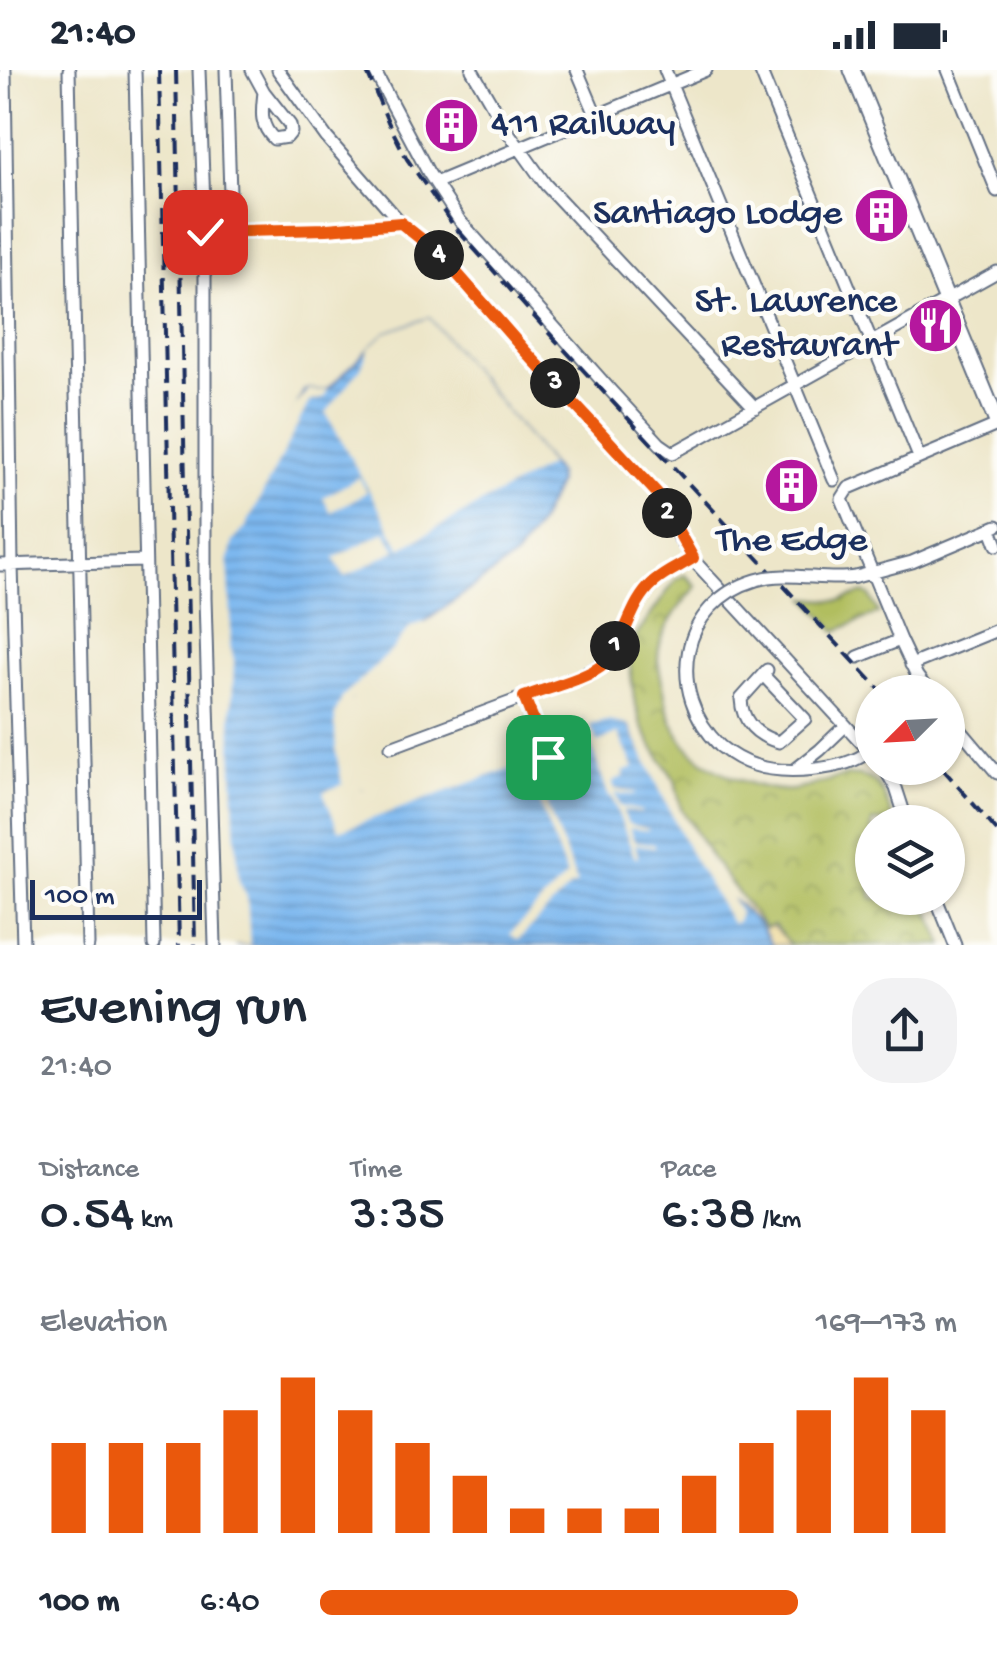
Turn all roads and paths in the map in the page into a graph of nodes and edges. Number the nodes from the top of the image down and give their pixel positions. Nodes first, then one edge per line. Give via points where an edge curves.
1 (5, 70) edge
2 (70, 70) edge
3 (135, 70) edge
4 (199, 70) edge
5 (226, 70) edge
6 (252, 70) edge
7 (278, 70) edge
8 (374, 70) edge
9 (472, 70) edge
10 (577, 70) edge
11 (665, 70) edge
12 (706, 70) edge
13 (760, 70) edge
14 (852, 70) edge
15 (948, 70) edge
16 (671, 84) junction
17 (264, 92) dead end
18 (596, 115) junction
19 (518, 147) junction
20 (435, 183) junction
21 (997, 191) edge
22 (230, 193) dead end
23 (401, 223) junction
24 (205, 232) junction
25 (997, 272) edge
26 (947, 301) junction
27 (870, 340) junction
28 (794, 386) junction
29 (755, 408) junction
30 (997, 424) edge
31 (919, 458) junction
32 (834, 480) dead end
33 (994, 528) edge
34 (997, 544) edge
35 (693, 558) junction
36 (144, 561) junction
37 (79, 564) junction
38 (6, 565) edge
39 (873, 572) junction
40 (997, 630) edge
41 (900, 640) junction
42 (858, 657) dead end
43 (912, 665) junction
44 (765, 673) joint
45 (918, 675) edge
46 (524, 697) junction
47 (846, 726) junction
48 (965, 735) edge
49 (855, 736) edge
50 (391, 746) dead end
51 (548, 757) dead end
52 (855, 759) edge
53 (796, 768) junction
54 (997, 773) edge
55 (943, 915) edge
56 (24, 945) edge
57 (88, 945) edge
58 (154, 945) edge
59 (216, 945) edge
60 (955, 945) edge

1 - 38 street
2 - 37 street
3 - 36 street
4 - 24 street
5 - 22 street
6 - 17 street
7 - 23 street
8 - 20 street
9 - 19 street
10 - 18 street
11 - 16 street
12 - 16 street
13 - 27 street
14 - 26 main road
15 - 21 street
16 - 18 street
16 - 28 street
18 - 19 street
19 - 20 street
19 - 29 street
20 - 29 street via 460,222 672,453
23 - 24 street
23 - 35 street via 454,270 657,493
24 - 59 street via 205,598
25 - 26 street
26 - 27 street
26 - 30 main road
27 - 28 street
27 - 31 street
28 - 29 street
28 - 32 street
30 - 31 street
31 - 39 street via 849,488 842,498
33 - 34 street
33 - 39 street
35 - 46 street via 652,584 603,664
35 - 47 street
36 - 37 street
36 - 58 street
37 - 38 street
37 - 57 street
38 - 56 street
39 - 41 street
39 - 53 street, bridge via 842,579 762,578 720,599 690,645 686,680 702,726 753,765
40 - 43 street
41 - 42 street
41 - 43 street
43 - 45 street
44 - 44 street via 741,698 741,710 756,732 779,742 805,719
46 - 50 street
46 - 51 street
47 - 49 street
47 - 53 street
48 - 54 street
52 - 53 street
55 - 60 street

